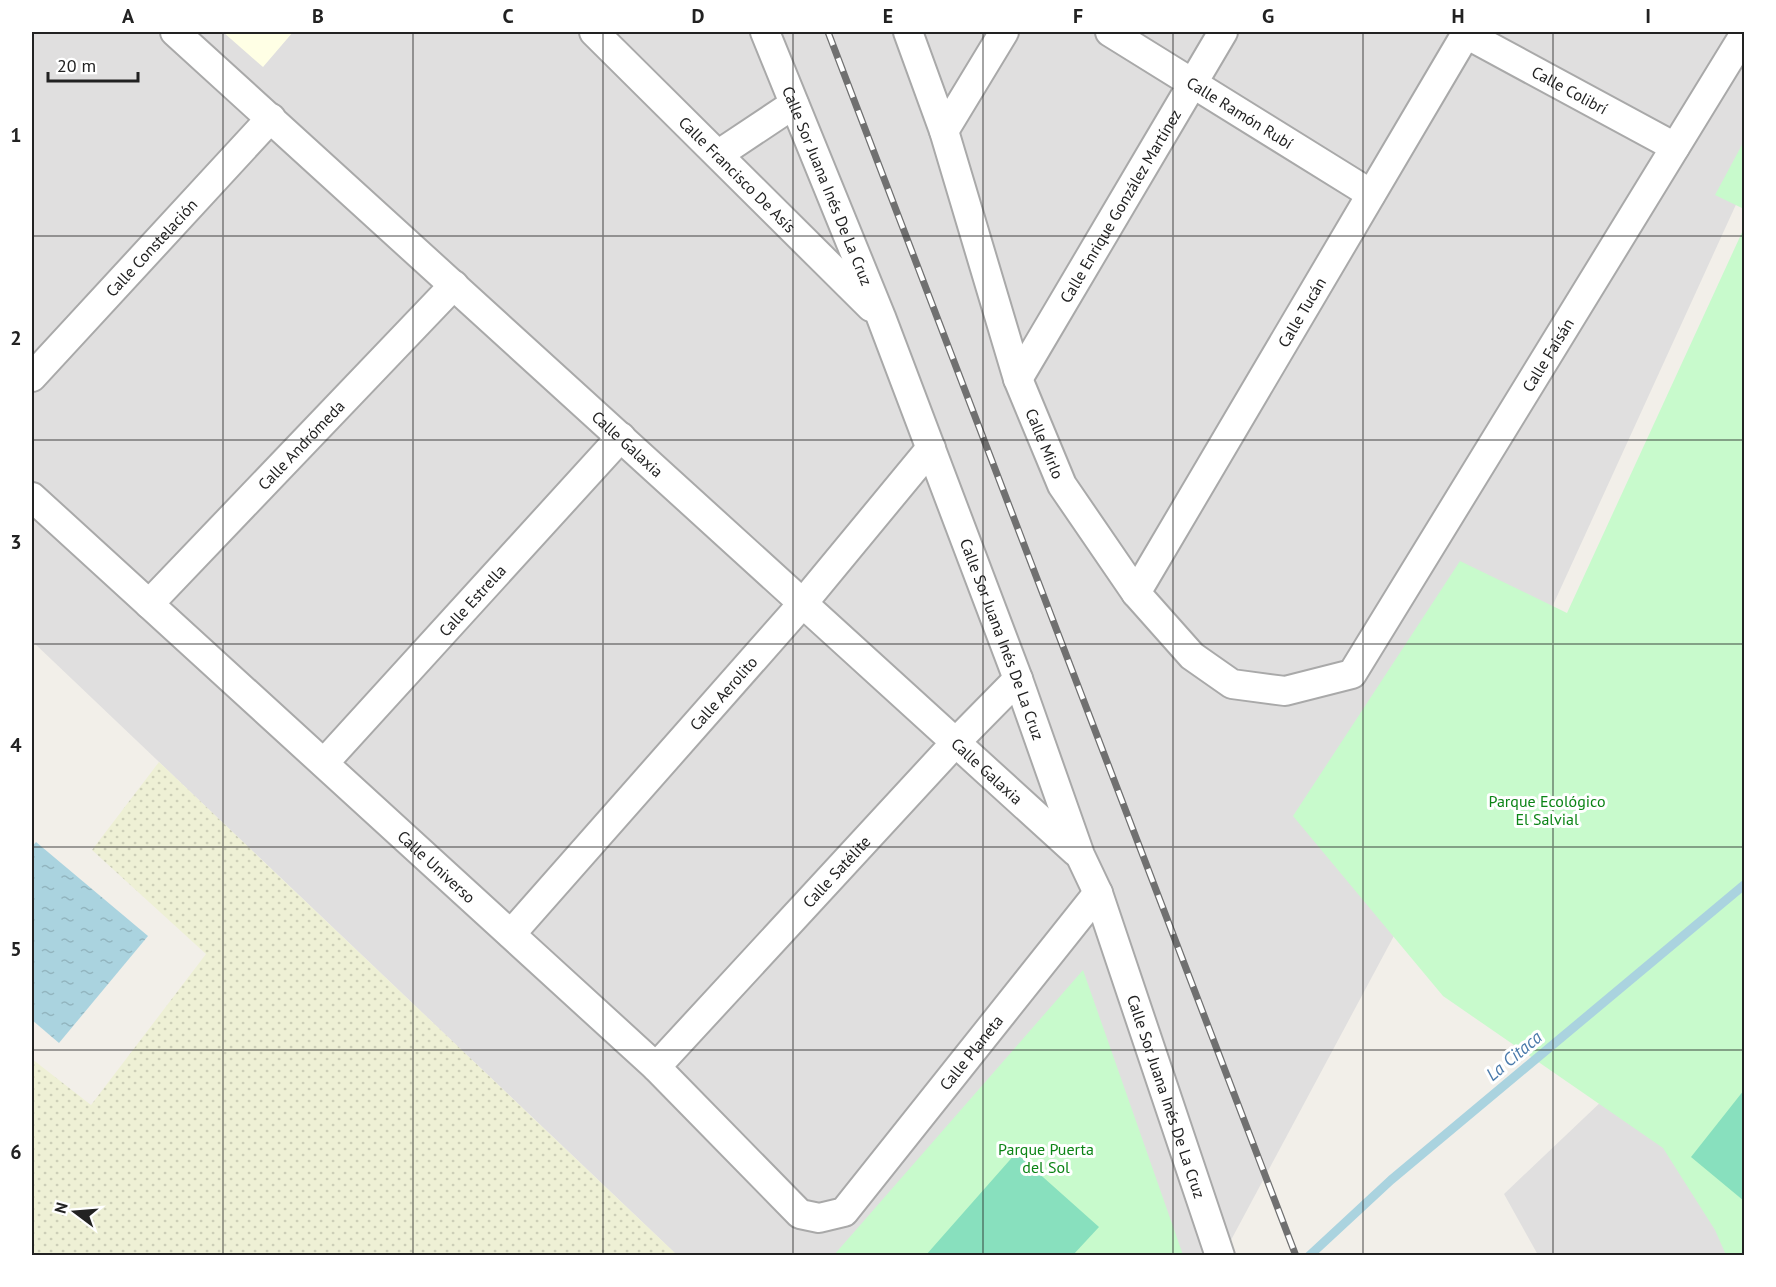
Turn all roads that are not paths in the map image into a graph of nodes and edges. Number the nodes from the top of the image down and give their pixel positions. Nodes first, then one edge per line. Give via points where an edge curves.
1 (175, 32) edge
2 (594, 32) edge
3 (765, 32) edge
4 (908, 32) edge
5 (1004, 32) edge
6 (1110, 32) edge
7 (1223, 32) edge
8 (1466, 32) edge
9 (1744, 35) edge
10 (1192, 83) junction
11 (794, 104) junction
12 (270, 118) junction
13 (944, 131) junction
14 (1675, 147) junction
15 (719, 154) junction
16 (1371, 194) junction
17 (454, 285) junction
18 (881, 317) junction
19 (32, 377) edge
20 (1018, 380) junction
21 (621, 437) junction
22 (931, 448) junction
23 (32, 497) edge
24 (1136, 593) junction
25 (803, 603) junction
26 (149, 604) junction
27 (1352, 674) joint
28 (1018, 679) junction
29 (956, 742) junction
30 (324, 763) junction
31 (1080, 855) junction
32 (1098, 893) junction
33 (511, 934) junction
34 (656, 1067) junction
35 (844, 1212) joint
36 (1220, 1256) edge

1 - 12 street, Calle Galaxia
2 - 15 street, Calle Francisco De Asís
3 - 11 street, Calle Sor Juana Inés De La Cruz
4 - 13 street, Calle Mirlo
5 - 13 street
6 - 10 street, Calle Ramón Rubí
7 - 10 street, Calle Enrique González Martínez
8 - 14 street, Calle Colibrí
8 - 16 street, Calle Tucán
9 - 14 street, Calle Faisán
10 - 16 street, Calle Ramón Rubí
10 - 20 street, Calle Enrique González Martínez
11 - 15 street
11 - 18 street, Calle Sor Juana Inés De La Cruz
12 - 17 street, Calle Galaxia
12 - 19 street, Calle Constelación
13 - 20 street, Calle Mirlo
14 - 27 street, Calle Faisán
15 - 18 street, Calle Francisco De Asís
16 - 24 street, Calle Tucán
17 - 21 street, Calle Galaxia
17 - 26 street, Calle Andrómeda
18 - 22 street, Calle Sor Juana Inés De La Cruz
20 - 24 street, Calle Mirlo via 1062,485
21 - 25 street, Calle Galaxia
21 - 30 street, Calle Estrella
22 - 25 street, Calle Aerolito
22 - 28 street, Calle Sor Juana Inés De La Cruz
23 - 26 street, Calle Universo
24 - 27 street, Calle Mirlo via 1192,656 1232,684 1285,691
25 - 29 street, Calle Galaxia
25 - 33 street, Calle Aerolito
26 - 30 street, Calle Universo
28 - 29 street, Calle Satélite
28 - 31 street, Calle Sor Juana Inés De La Cruz
29 - 31 street, Calle Galaxia
29 - 34 street, Calle Satélite
30 - 33 street, Calle Universo
31 - 32 street, Calle Sor Juana Inés De La Cruz
32 - 35 street, Calle Planeta
32 - 36 street, Calle Sor Juana Inés De La Cruz
33 - 34 street, Calle Universo
34 - 35 street, Calle Universo via 800,1214 819,1218

